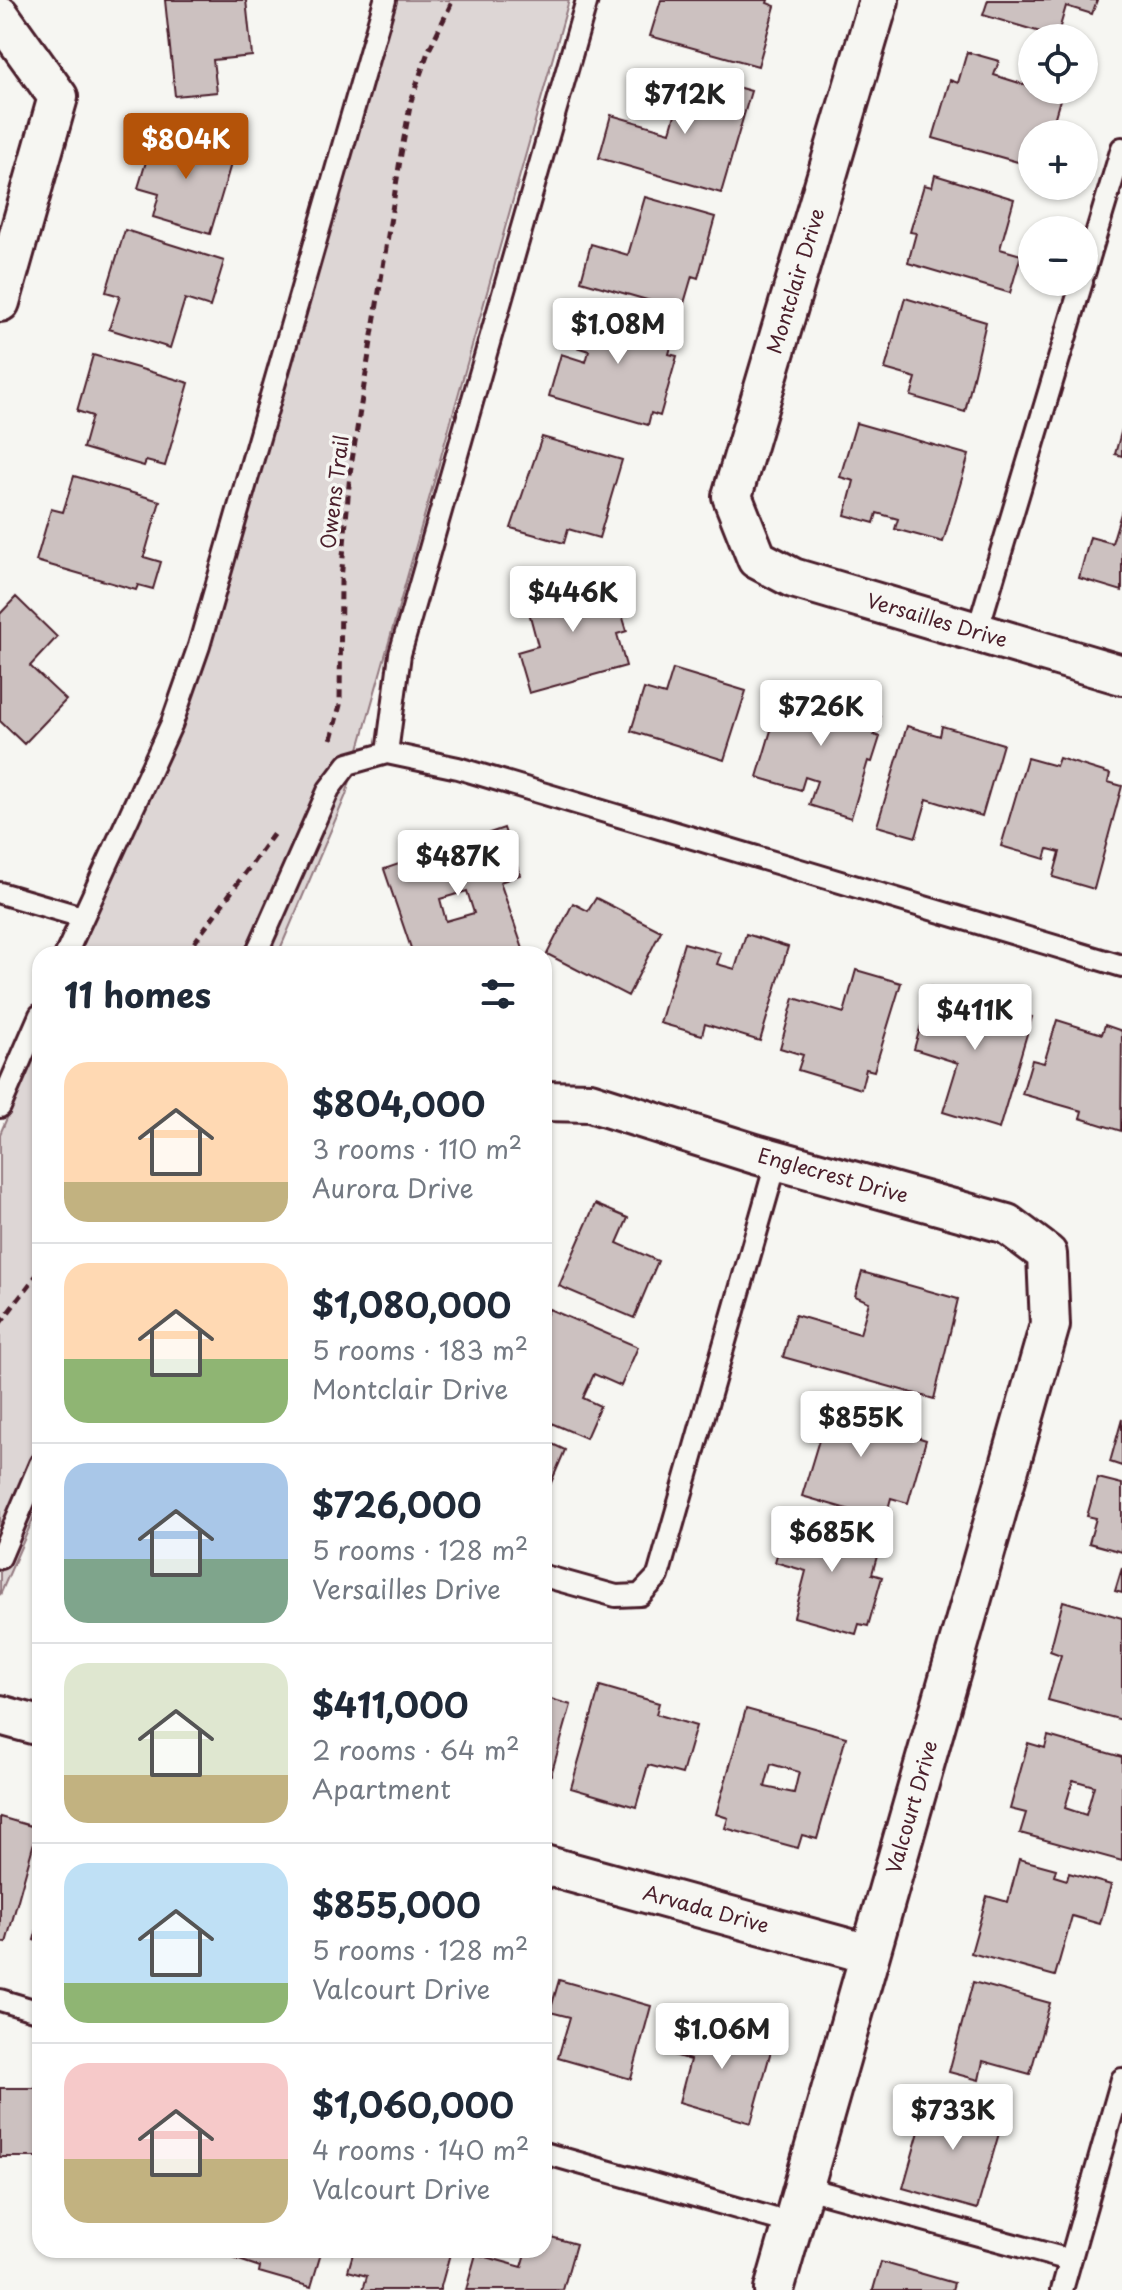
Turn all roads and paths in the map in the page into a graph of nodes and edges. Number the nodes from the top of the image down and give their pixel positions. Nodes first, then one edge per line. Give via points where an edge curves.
1 (385, 0) edge
2 (453, 0) edge
3 (587, 0) edge
4 (879, 0) edge
5 (0, 16) edge
6 (1122, 148) edge
7 (1098, 228) edge
8 (1078, 296) edge
9 (0, 299) edge
10 (757, 559) joint
11 (977, 632) junction
12 (1122, 675) edge
13 (330, 742) dead end
14 (387, 753) junction
15 (283, 821) dead end
16 (0, 893) edge
17 (82, 917) junction
18 (69, 946) edge
19 (192, 946) edge
20 (260, 946) edge
21 (1122, 966) edge
22 (32, 1033) edge
23 (552, 1101) edge
24 (0, 1107) edge
25 (777, 1160) junction
26 (32, 1281) edge
27 (0, 1323) edge
28 (1050, 1325) joint
29 (32, 1483) edge
30 (0, 1558) edge
31 (552, 1578) edge
32 (0, 1715) edge
33 (32, 1724) edge
34 (552, 1867) edge
35 (869, 1954) junction
36 (0, 2000) edge
37 (32, 2010) edge
38 (1122, 2079) edge
39 (552, 2155) edge
40 (803, 2187) junction
41 (793, 2224) junction
42 (1070, 2260) junction
43 (774, 2290) edge
44 (1062, 2290) edge

1 - 17 lane via 199,646 172,723
2 - 13 path, Owens Trail via 411,101 401,154 350,473 341,581 340,705
3 - 14 lane via 400,654
4 - 10 street, Montclair Drive via 732,496
5 - 9 street via 58,97
6 - 7 lane
8 - 11 lane
10 - 11 street, Versailles Drive via 793,578
11 - 12 street, Versailles Drive
14 - 20 lane via 348,764 329,789
14 - 21 lane via 458,768
15 - 19 path
16 - 17 lane
17 - 18 lane
22 - 24 lane
23 - 25 street, Englecrest Drive via 590,1102
25 - 28 street, Englecrest Drive via 1007,1224 1047,1254
25 - 31 lane via 658,1576 640,1595 616,1596
26 - 27 path
28 - 35 street, Valcourt Drive
29 - 30 lane
32 - 33 street
34 - 35 street, Arvada Drive
35 - 40 street, Valcourt Drive
36 - 37 lane
38 - 42 lane
39 - 41 lane
40 - 41 street, Valcourt Drive
40 - 42 lane
41 - 43 street, Valcourt Drive
42 - 44 lane

